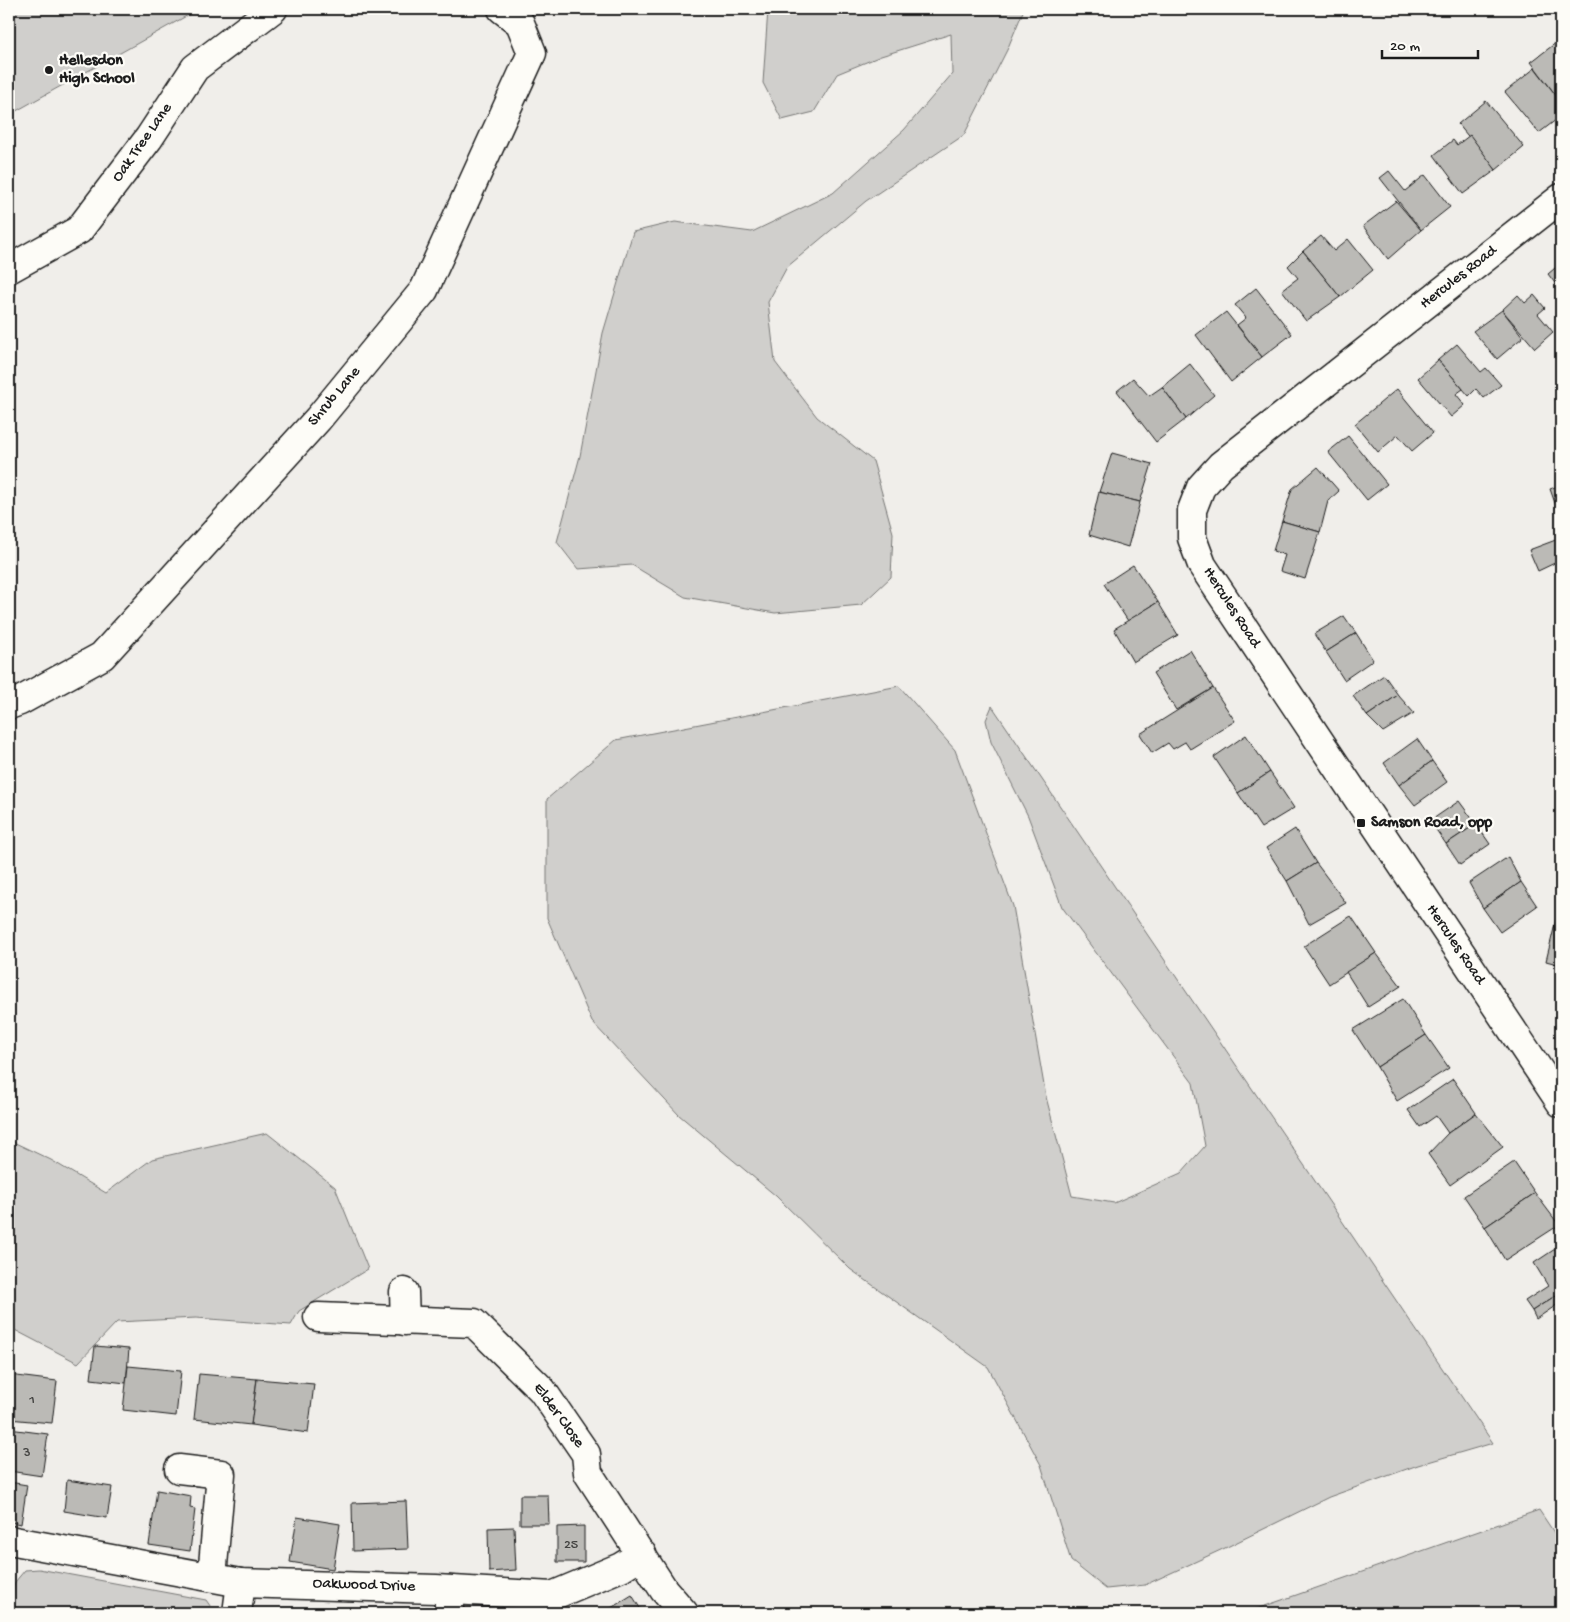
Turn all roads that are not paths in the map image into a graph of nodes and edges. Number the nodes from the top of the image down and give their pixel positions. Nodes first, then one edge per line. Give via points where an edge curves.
1 (273, 9) edge
2 (502, 9) edge
3 (1561, 198) edge
4 (9, 269) edge
5 (9, 705) edge
6 (1560, 1098) edge
7 (404, 1292) dead end
8 (318, 1317) dead end
9 (405, 1321) junction
10 (179, 1469) dead end
11 (9, 1540) edge
12 (642, 1554) junction
13 (212, 1577) junction
14 (241, 1583) junction
15 (449, 1601) edge
16 (237, 1613) edge
17 (684, 1613) edge

1 - 4 street, Oak Tree Lane via 195,68 149,138 79,230
2 - 5 street, Shrub Lane via 520,23 532,53 424,290 318,419 102,656
3 - 6 street, Hercules Road via 1221,465 1200,487 1192,510 1192,538 1202,565
7 - 9 street
8 - 9 street, Elder Close
9 - 12 street, Elder Close via 474,1324 542,1390 586,1454 588,1473
10 - 13 street via 222,1474
11 - 13 street, Oakwood Drive
12 - 15 street, Oakwood Drive via 622,1567 552,1596
12 - 17 street via 664,1590
13 - 14 street, Oakwood Drive
14 - 15 street, Oakwood Drive
14 - 16 street

